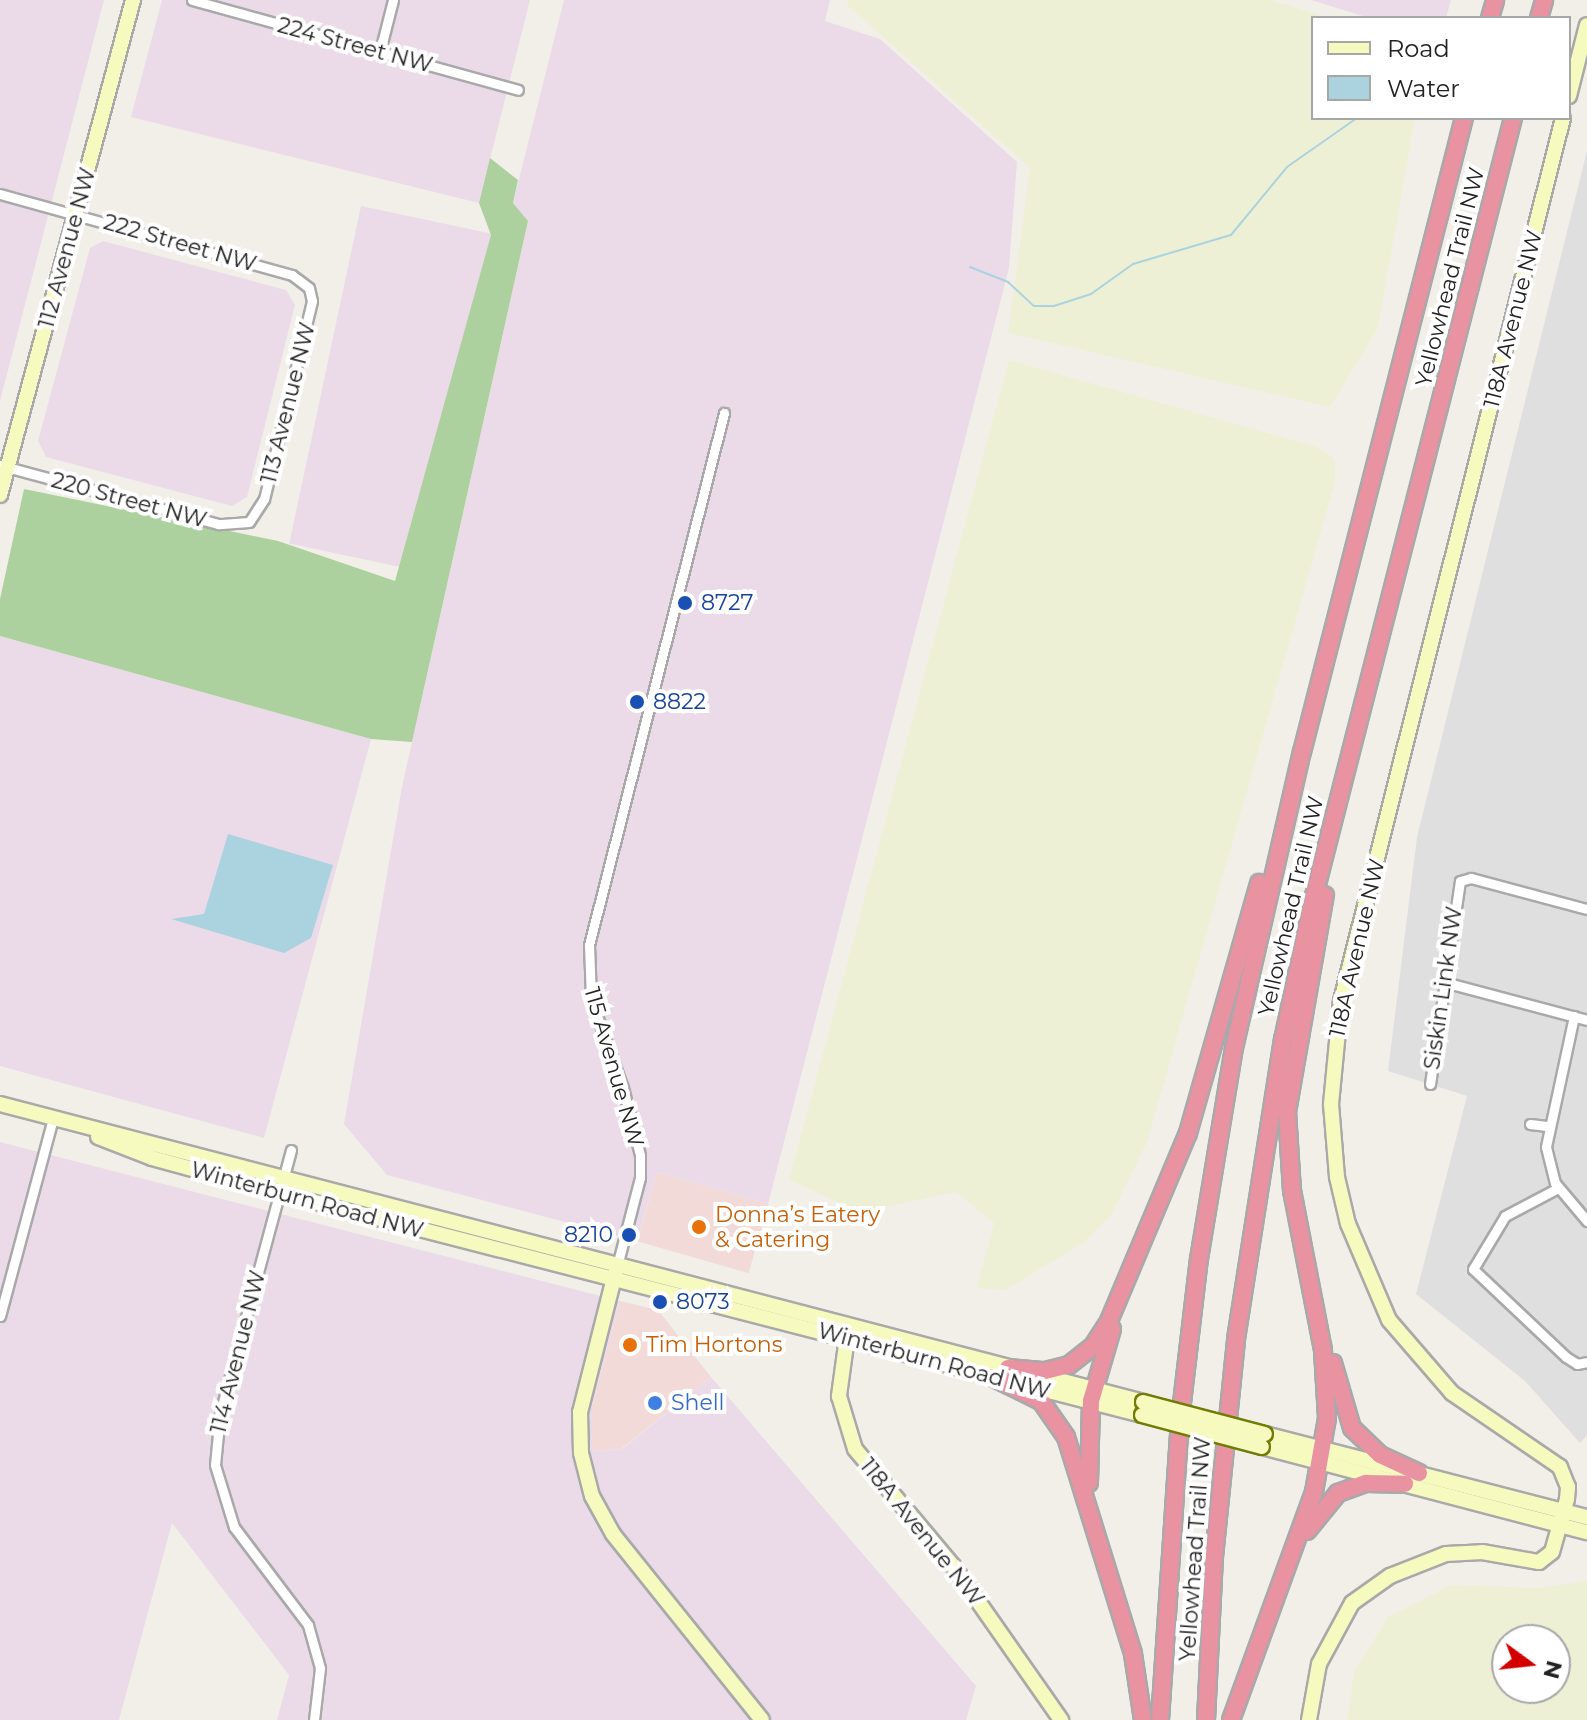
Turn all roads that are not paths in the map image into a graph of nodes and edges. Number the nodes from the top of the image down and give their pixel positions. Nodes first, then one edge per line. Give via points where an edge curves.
1 (133, 0) edge
2 (192, 0) edge
3 (393, 0) edge
4 (1587, 25) edge
5 (380, 51) junction
6 (1571, 88) edge
7 (518, 90) dead end
8 (1463, 120) edge
9 (1512, 120) edge
10 (1562, 120) edge
11 (0, 194) edge
12 (77, 214) junction
13 (309, 288) joint
14 (724, 413) dead end
15 (4, 466) edge
16 (0, 495) edge
17 (257, 516) joint
18 (1366, 693) junction
19 (1302, 752) junction
20 (1587, 909) edge
21 (1444, 982) junction
22 (1574, 1016) junction
23 (1587, 1020) edge
24 (1430, 1084) dead end
25 (0, 1104) edge
26 (53, 1118) junction
27 (1530, 1124) dead end
28 (1547, 1126) junction
29 (291, 1150) dead end
30 (282, 1186) junction
31 (1558, 1188) junction
32 (1587, 1221) edge
33 (615, 1273) junction
34 (1127, 1281) junction
35 (1315, 1304) junction
36 (0, 1316) edge
37 (848, 1332) junction
38 (1587, 1362) edge
39 (1008, 1368) junction
40 (992, 1377) junction
41 (1092, 1395) junction
42 (1321, 1454) junction
43 (1419, 1473) junction
44 (1405, 1484) junction
45 (1587, 1517) edge
46 (1562, 1518) junction
47 (1098, 1532) junction
48 (1587, 1532) edge
49 (1285, 1571) junction
50 (314, 1720) edge
51 (762, 1720) edge
52 (1061, 1720) edge
53 (1143, 1720) edge
54 (1160, 1720) edge
55 (1206, 1720) edge
56 (1231, 1720) edge
57 (1309, 1720) edge

1 - 12 street, 112 Avenue NW
2 - 5 street, 224 Street NW
3 - 5 street
4 - 6 street
5 - 7 street, 224 Street NW
8 - 19 highway, Yellowhead Trail NW
9 - 18 highway, Yellowhead Trail NW
10 - 46 street, 118A Avenue NW via 1341,1001 1331,1104 1337,1177 1348,1224 1389,1320 1452,1393 1560,1467 1568,1487
11 - 12 street, 222 Street NW
12 - 13 street, 222 Street NW via 292,275
12 - 15 street, 112 Avenue NW
13 - 17 street, 113 Avenue NW via 312,306
14 - 33 street, 115 Avenue NW via 589,945 591,999 640,1155 640,1178
15 - 16 street, 112 Avenue NW
15 - 17 street, 220 Street NW via 218,524 241,524
18 - 35 highway via 1287,1112 1292,1191
18 - 55 highway, Yellowhead Trail NW via 1298,967 1258,1179 1228,1407
19 - 34 highway via 1272,833 1188,1133
19 - 54 highway, Yellowhead Trail NW via 1234,1048 1199,1259 1174,1490
20 - 21 street, Siskin Link NW via 1463,879
21 - 22 street
21 - 24 street, Siskin Link NW
22 - 23 street
22 - 28 street
25 - 26 street, Winterburn Road NW
26 - 30 street, Winterburn Road NW via 152,1158
26 - 36 street
27 - 28 street
28 - 31 street via 1548,1162
29 - 30 street, 114 Avenue NW
30 - 33 street, Winterburn Road NW
30 - 50 street, 114 Avenue NW via 220,1413 215,1465 234,1527 308,1625 320,1668
31 - 32 street
31 - 38 street via 1505,1216 1473,1269 1566,1357 1577,1364
33 - 37 street, Winterburn Road NW
33 - 51 street, 115 Avenue NW via 580,1412 581,1453 592,1496 613,1534
34 - 39 highway via 1105,1329 1085,1355 1053,1370
34 - 41 highway
35 - 42 highway via 1326,1383
35 - 43 highway via 1352,1428 1380,1455
37 - 39 street, Winterburn Road NW
37 - 40 street, Winterburn Road NW
37 - 52 street, 118A Avenue NW via 839,1396 855,1449 954,1567
39 - 41 street, Winterburn Road NW
40 - 41 street, Winterburn Road NW
40 - 47 highway via 1041,1401 1056,1417
41 - 42 street, Winterburn Road NW, bridge
41 - 47 highway via 1087,1455
42 - 43 street, Winterburn Road NW
42 - 44 street, Winterburn Road NW
42 - 49 highway
43 - 46 street, Winterburn Road NW
44 - 46 street, Winterburn Road NW
44 - 49 highway via 1377,1481 1338,1493 1320,1509
45 - 46 street, Winterburn Road NW
46 - 48 street, Winterburn Road NW
46 - 57 street, 118A Avenue NW via 1552,1552 1539,1562 1482,1552 1446,1554 1373,1586 1352,1603 1329,1638
47 - 53 highway via 1136,1666
49 - 56 highway

